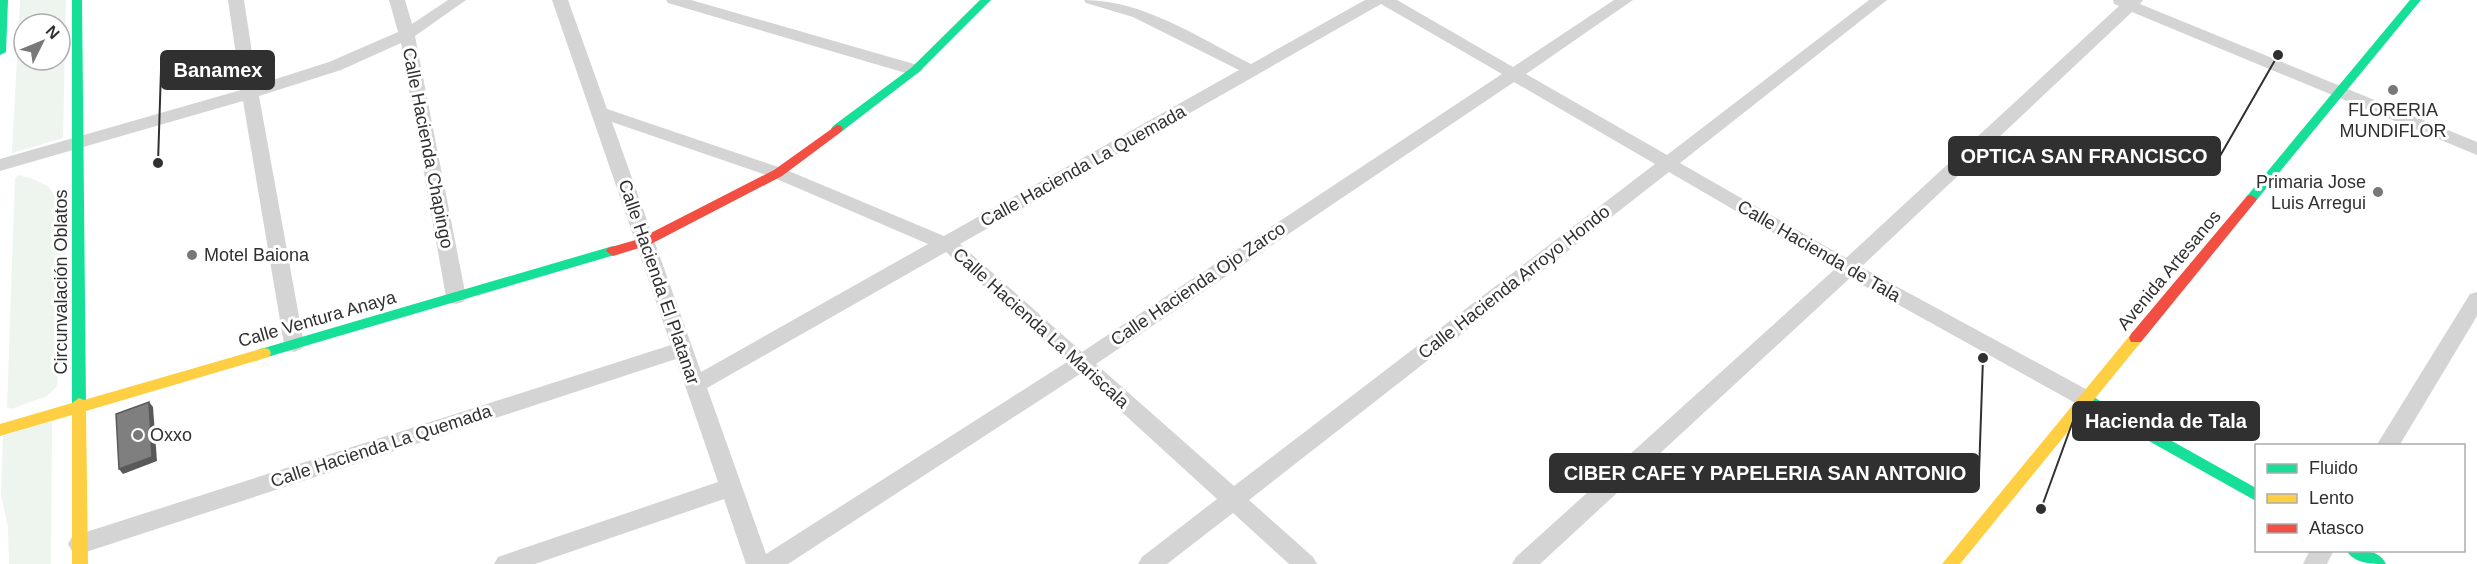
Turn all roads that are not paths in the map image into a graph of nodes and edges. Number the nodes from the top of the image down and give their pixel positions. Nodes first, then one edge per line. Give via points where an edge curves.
1 (3, 0) edge
2 (77, 0) edge
3 (237, 0) edge
4 (397, 0) edge
5 (458, 0) edge
6 (560, 0) edge
7 (674, 0) edge
8 (986, 0) edge
9 (1092, 0) edge
10 (1376, 0) edge
11 (1386, 0) edge
12 (1625, 0) edge
13 (1879, 0) edge
14 (2416, 0) edge
15 (2127, 2) edge
16 (407, 34) junction
17 (0, 52) edge
18 (915, 70) junction
19 (1252, 71) junction
20 (1514, 73) junction
21 (2340, 92) junction
22 (250, 93) junction
23 (599, 112) junction
24 (78, 143) junction
25 (2477, 149) edge
26 (1667, 163) junction
27 (0, 165) edge
28 (778, 173) junction
29 (644, 242) junction
30 (945, 244) junction
31 (1848, 268) junction
32 (456, 297) junction
33 (2477, 299) edge
34 (294, 344) junction
35 (682, 349) junction
36 (1081, 363) junction
37 (695, 385) junction
38 (2086, 399) junction
39 (80, 407) junction
40 (0, 430) edge
41 (2388, 444) edge
42 (731, 487) junction
43 (2255, 494) edge
44 (1233, 500) junction
45 (2357, 552) edge
46 (80, 554) edge
47 (506, 564) edge
48 (758, 564) edge
49 (769, 564) edge
50 (1150, 564) edge
51 (1305, 564) edge
52 (1524, 564) edge
53 (1950, 564) edge
54 (2378, 564) edge

1 - 17 main road
2 - 24 main road, Circunvalación Oblatos
3 - 22 street
4 - 16 street, Calle Hacienda Chapingo
5 - 16 street
6 - 23 street, Calle Hacienda El Platanar
7 - 18 street
8 - 18 main road, Calle Ventura Anaya
9 - 19 street via 1139,14
10 - 19 street, Calle Hacienda La Quemada
11 - 20 street, Calle Hacienda de Tala
12 - 20 street, Calle Hacienda Ojo Zarco
13 - 26 street, Calle Hacienda Arroyo Hondo
14 - 21 main road, Avenida Artesanos
15 - 21 street
15 - 31 street
16 - 22 street via 335,66
16 - 32 street, Calle Hacienda Chapingo
18 - 28 main road, Calle Ventura Anaya
19 - 30 street, Calle Hacienda La Quemada
20 - 26 street, Calle Hacienda de Tala
20 - 36 street, Calle Hacienda Ojo Zarco
21 - 25 street
21 - 38 main road, Avenida Artesanos
22 - 24 street
22 - 34 street
23 - 28 street, Calle Hacienda La Mariscala
23 - 29 street, Calle Hacienda El Platanar
24 - 27 street
24 - 39 main road, Circunvalación Oblatos
26 - 31 street, Calle Hacienda de Tala
26 - 44 street, Calle Hacienda Arroyo Hondo
28 - 29 main road, Calle Ventura Anaya
28 - 30 street, Calle Hacienda La Mariscala
29 - 32 main road, Calle Ventura Anaya
29 - 35 street, Calle Hacienda El Platanar
30 - 36 street, Calle Hacienda La Mariscala
30 - 37 street, Calle Hacienda La Quemada
31 - 38 street, Calle Hacienda de Tala
31 - 52 street
32 - 34 main road, Calle Ventura Anaya
33 - 41 street
34 - 39 main road, Calle Ventura Anaya
35 - 37 street, Calle Hacienda El Platanar
35 - 46 street, Calle Hacienda La Quemada
36 - 44 street, Calle Hacienda La Mariscala
36 - 49 street, Calle Hacienda Ojo Zarco
37 - 42 street, Calle Hacienda El Platanar
38 - 43 main road, Calle Hacienda de Tala
38 - 53 main road, Avenida Artesanos
39 - 40 main road, Calle Ventura Anaya
39 - 46 main road, Circunvalación Oblatos
42 - 47 street
42 - 48 street, Calle Hacienda El Platanar
44 - 50 street, Calle Hacienda Arroyo Hondo
44 - 51 street, Calle Hacienda La Mariscala
45 - 54 main road

